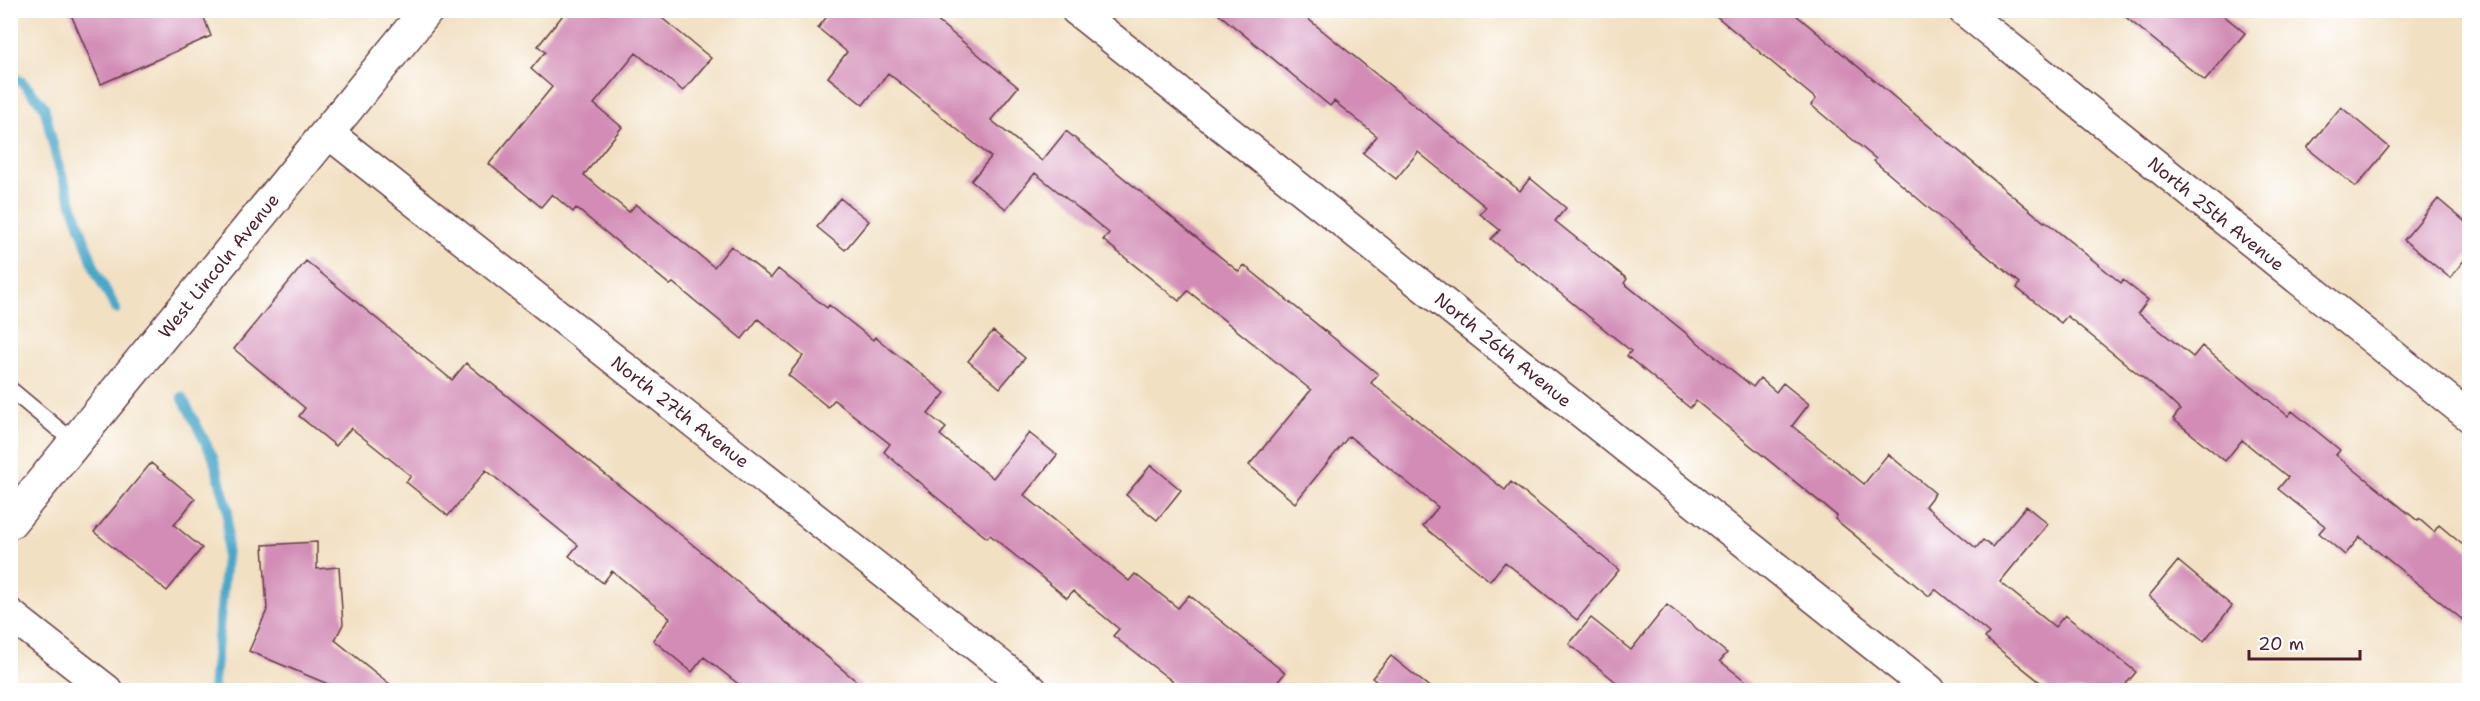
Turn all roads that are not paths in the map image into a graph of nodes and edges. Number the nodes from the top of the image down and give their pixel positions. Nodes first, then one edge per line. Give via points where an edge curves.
1 (428, 10) edge
2 (1076, 10) edge
3 (1963, 10) edge
4 (328, 133) junction
5 (10, 389) edge
6 (2469, 417) edge
7 (75, 443) junction
8 (10, 522) edge
9 (10, 614) edge
10 (107, 690) edge
11 (1032, 690) edge
12 (1930, 690) edge

1 - 4 street, West Lincoln Avenue
2 - 12 street, North 26th Avenue
3 - 6 street, North 25th Avenue
4 - 7 street, West Lincoln Avenue
4 - 11 street, North 27th Avenue
5 - 7 lane
7 - 8 street, West Lincoln Avenue
9 - 10 street

